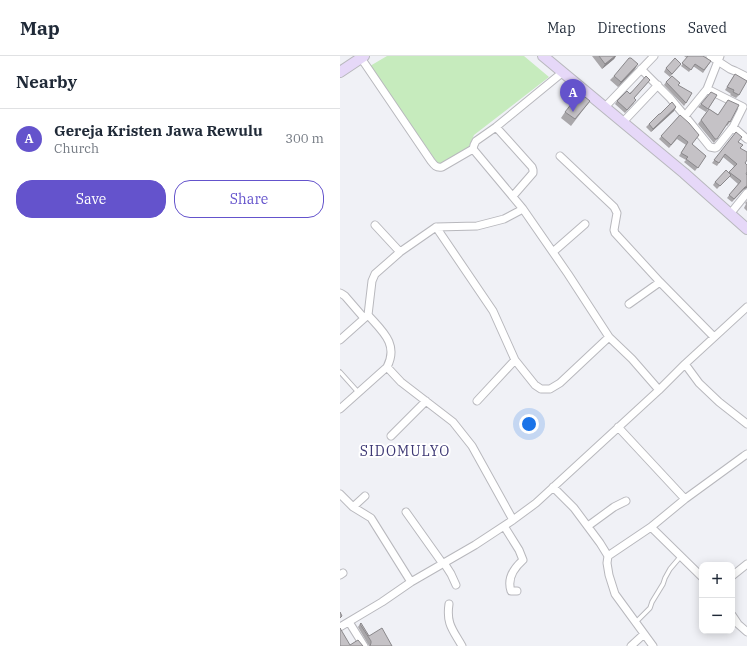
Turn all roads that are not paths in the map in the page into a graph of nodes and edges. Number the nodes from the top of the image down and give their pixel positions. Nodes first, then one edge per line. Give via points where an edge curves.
1 (543, 56) edge
2 (654, 56) edge
3 (710, 56) edge
4 (362, 57) edge
5 (719, 59) edge
6 (642, 69) junction
7 (340, 72) edge
8 (562, 72) junction
9 (747, 77) edge
10 (658, 86) junction
11 (707, 89) junction
12 (604, 107) junction
13 (685, 116) junction
14 (623, 122) junction
15 (496, 127) junction
16 (733, 127) junction
17 (747, 139) edge
18 (473, 149) junction
19 (560, 156) dead end
20 (747, 193) edge
21 (513, 196) junction
22 (523, 209) junction
23 (730, 214) junction
24 (585, 224) dead end
25 (375, 225) dead end
26 (436, 227) junction
27 (747, 229) edge
28 (400, 252) junction
29 (553, 252) junction
30 (660, 282) junction
31 (340, 293) edge
32 (629, 304) dead end
33 (747, 307) edge
34 (366, 316) junction
35 (608, 337) junction
36 (714, 337) junction
37 (340, 340) edge
38 (515, 360) junction
39 (685, 364) junction
40 (387, 368) junction
41 (340, 372) edge
42 (659, 390) junction
43 (358, 393) junction
44 (426, 401) junction
45 (477, 401) dead end
46 (340, 409) edge
47 (747, 424) edge
48 (618, 427) junction
49 (391, 436) dead end
50 (747, 454) edge
51 (553, 487) junction
52 (340, 494) edge
53 (365, 496) dead end
54 (685, 499) junction
55 (626, 501) dead end
56 (353, 508) junction
57 (406, 512) dead end
58 (513, 520) junction
59 (504, 526) junction
60 (588, 526) junction
61 (651, 527) junction
62 (608, 556) junction
63 (680, 556) junction
64 (444, 564) junction
65 (747, 564) edge
66 (699, 574) edge
67 (735, 574) edge
68 (411, 582) junction
69 (456, 585) dead end
70 (517, 591) dead end
71 (449, 604) dead end
72 (735, 620) edge
73 (348, 622) junction
74 (636, 622) junction
75 (340, 627) edge
76 (747, 632) edge
77 (644, 634) junction
78 (364, 646) edge
79 (462, 646) edge
80 (631, 646) edge
81 (654, 646) edge

1 - 8 main road
2 - 6 street
3 - 5 street
4 - 7 main road
4 - 18 street via 435,166 442,167
5 - 9 street via 730,69
5 - 11 street
6 - 10 street
6 - 12 street
8 - 12 main road
8 - 15 street
10 - 13 street
10 - 14 street
11 - 13 street
11 - 16 street via 743,107
12 - 14 main road
13 - 16 street via 713,148 717,147
14 - 23 main road
15 - 18 street via 476,141
15 - 21 street via 533,170
16 - 17 street
18 - 21 street
19 - 30 street via 614,207 617,213 615,233
20 - 23 street
21 - 22 street
22 - 26 street via 504,219 477,226
22 - 29 street
23 - 27 main road
24 - 29 street
25 - 28 street
26 - 28 street
26 - 38 street via 493,312
28 - 34 street via 375,274
29 - 35 street
30 - 32 street
30 - 36 street
31 - 34 street
33 - 36 street
34 - 37 street
34 - 40 street via 384,333 391,346 392,355
35 - 38 street via 560,383 550,389 541,389 535,385
35 - 42 street via 632,359
36 - 39 street
38 - 45 street
39 - 42 street
39 - 47 street via 719,402
40 - 43 street
40 - 44 street
41 - 43 lane
42 - 48 street
43 - 46 street
44 - 49 street
44 - 58 street via 453,422 472,446
48 - 51 street
48 - 54 street
50 - 54 street
51 - 58 street
51 - 60 street
52 - 56 street
53 - 56 street
54 - 61 street
55 - 60 street
56 - 68 street via 372,518
57 - 64 street
58 - 59 street
59 - 64 street
59 - 70 street via 523,560 512,572 509,582 511,591
60 - 62 street
61 - 62 street
61 - 63 street
62 - 74 street via 609,575 615,594
63 - 66 street
63 - 74 lane via 667,574 650,608
64 - 68 street
64 - 69 street
65 - 67 street
68 - 73 street
71 - 79 street via 448,620
72 - 76 street
73 - 75 street
73 - 78 street
74 - 77 street
77 - 80 street
77 - 81 street

